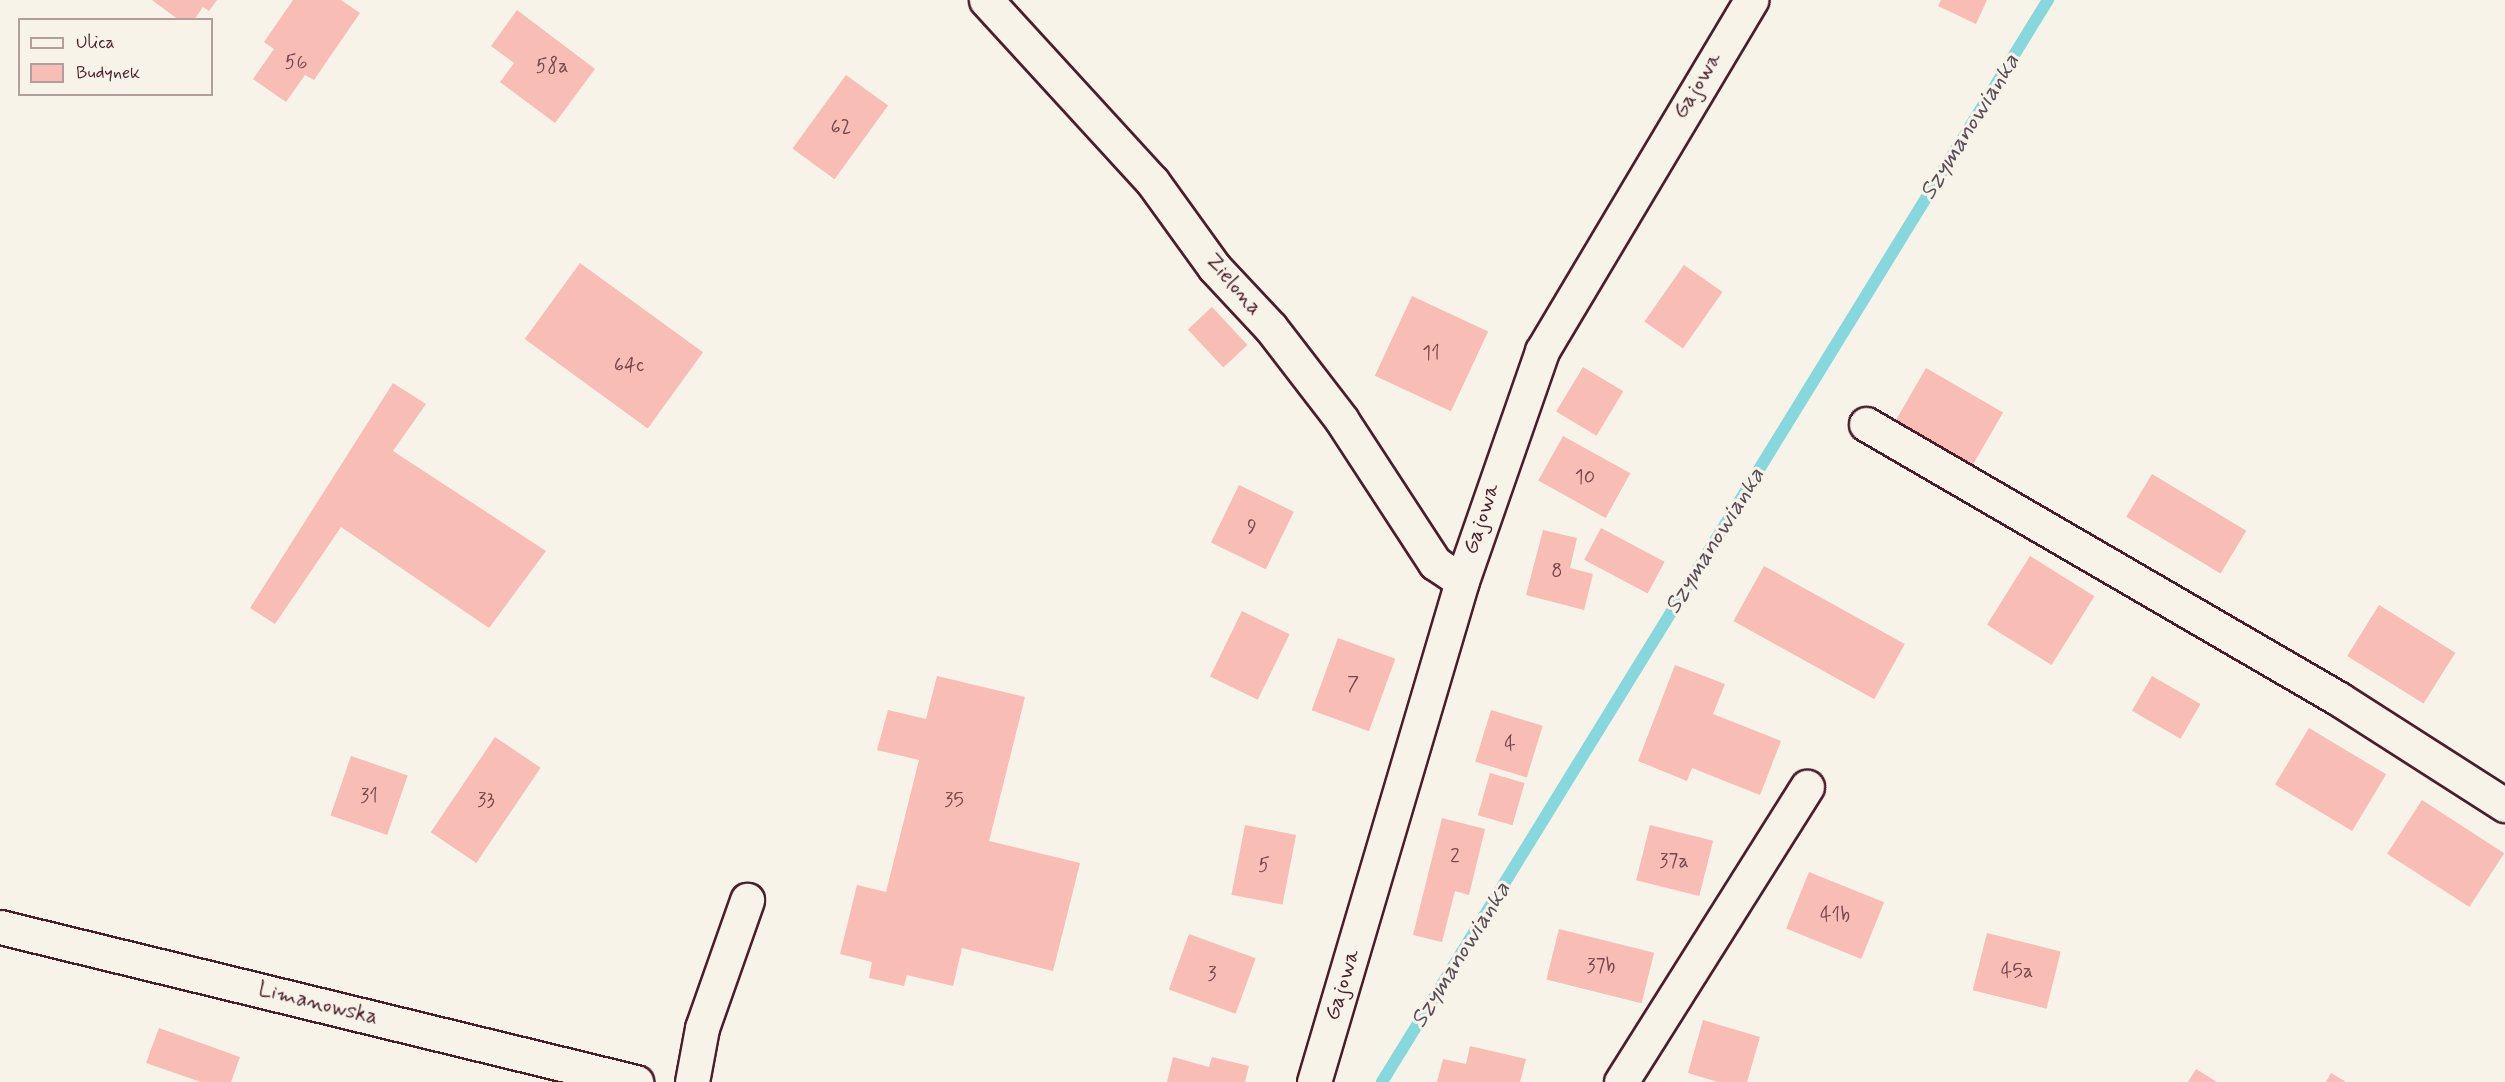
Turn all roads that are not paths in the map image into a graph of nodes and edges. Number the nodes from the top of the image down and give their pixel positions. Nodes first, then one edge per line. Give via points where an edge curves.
1 (986, 0) edge
2 (1751, 0) edge
3 (1866, 424) dead end
4 (1462, 581) junction
5 (1807, 787) dead end
6 (2505, 806) edge
7 (747, 900) dead end
8 (0, 927) edge
9 (636, 1082) edge
10 (692, 1082) edge
11 (1314, 1082) edge
12 (1621, 1082) edge

1 - 4 street, Zielona via 1152,181 1214,267 1272,328 1341,419 1435,563
2 - 4 street, Gajowa via 1542,351
3 - 6 street via 2339,699
4 - 11 street, Gajowa
5 - 12 street
7 - 10 street via 702,1028
8 - 9 street, Limanowska

